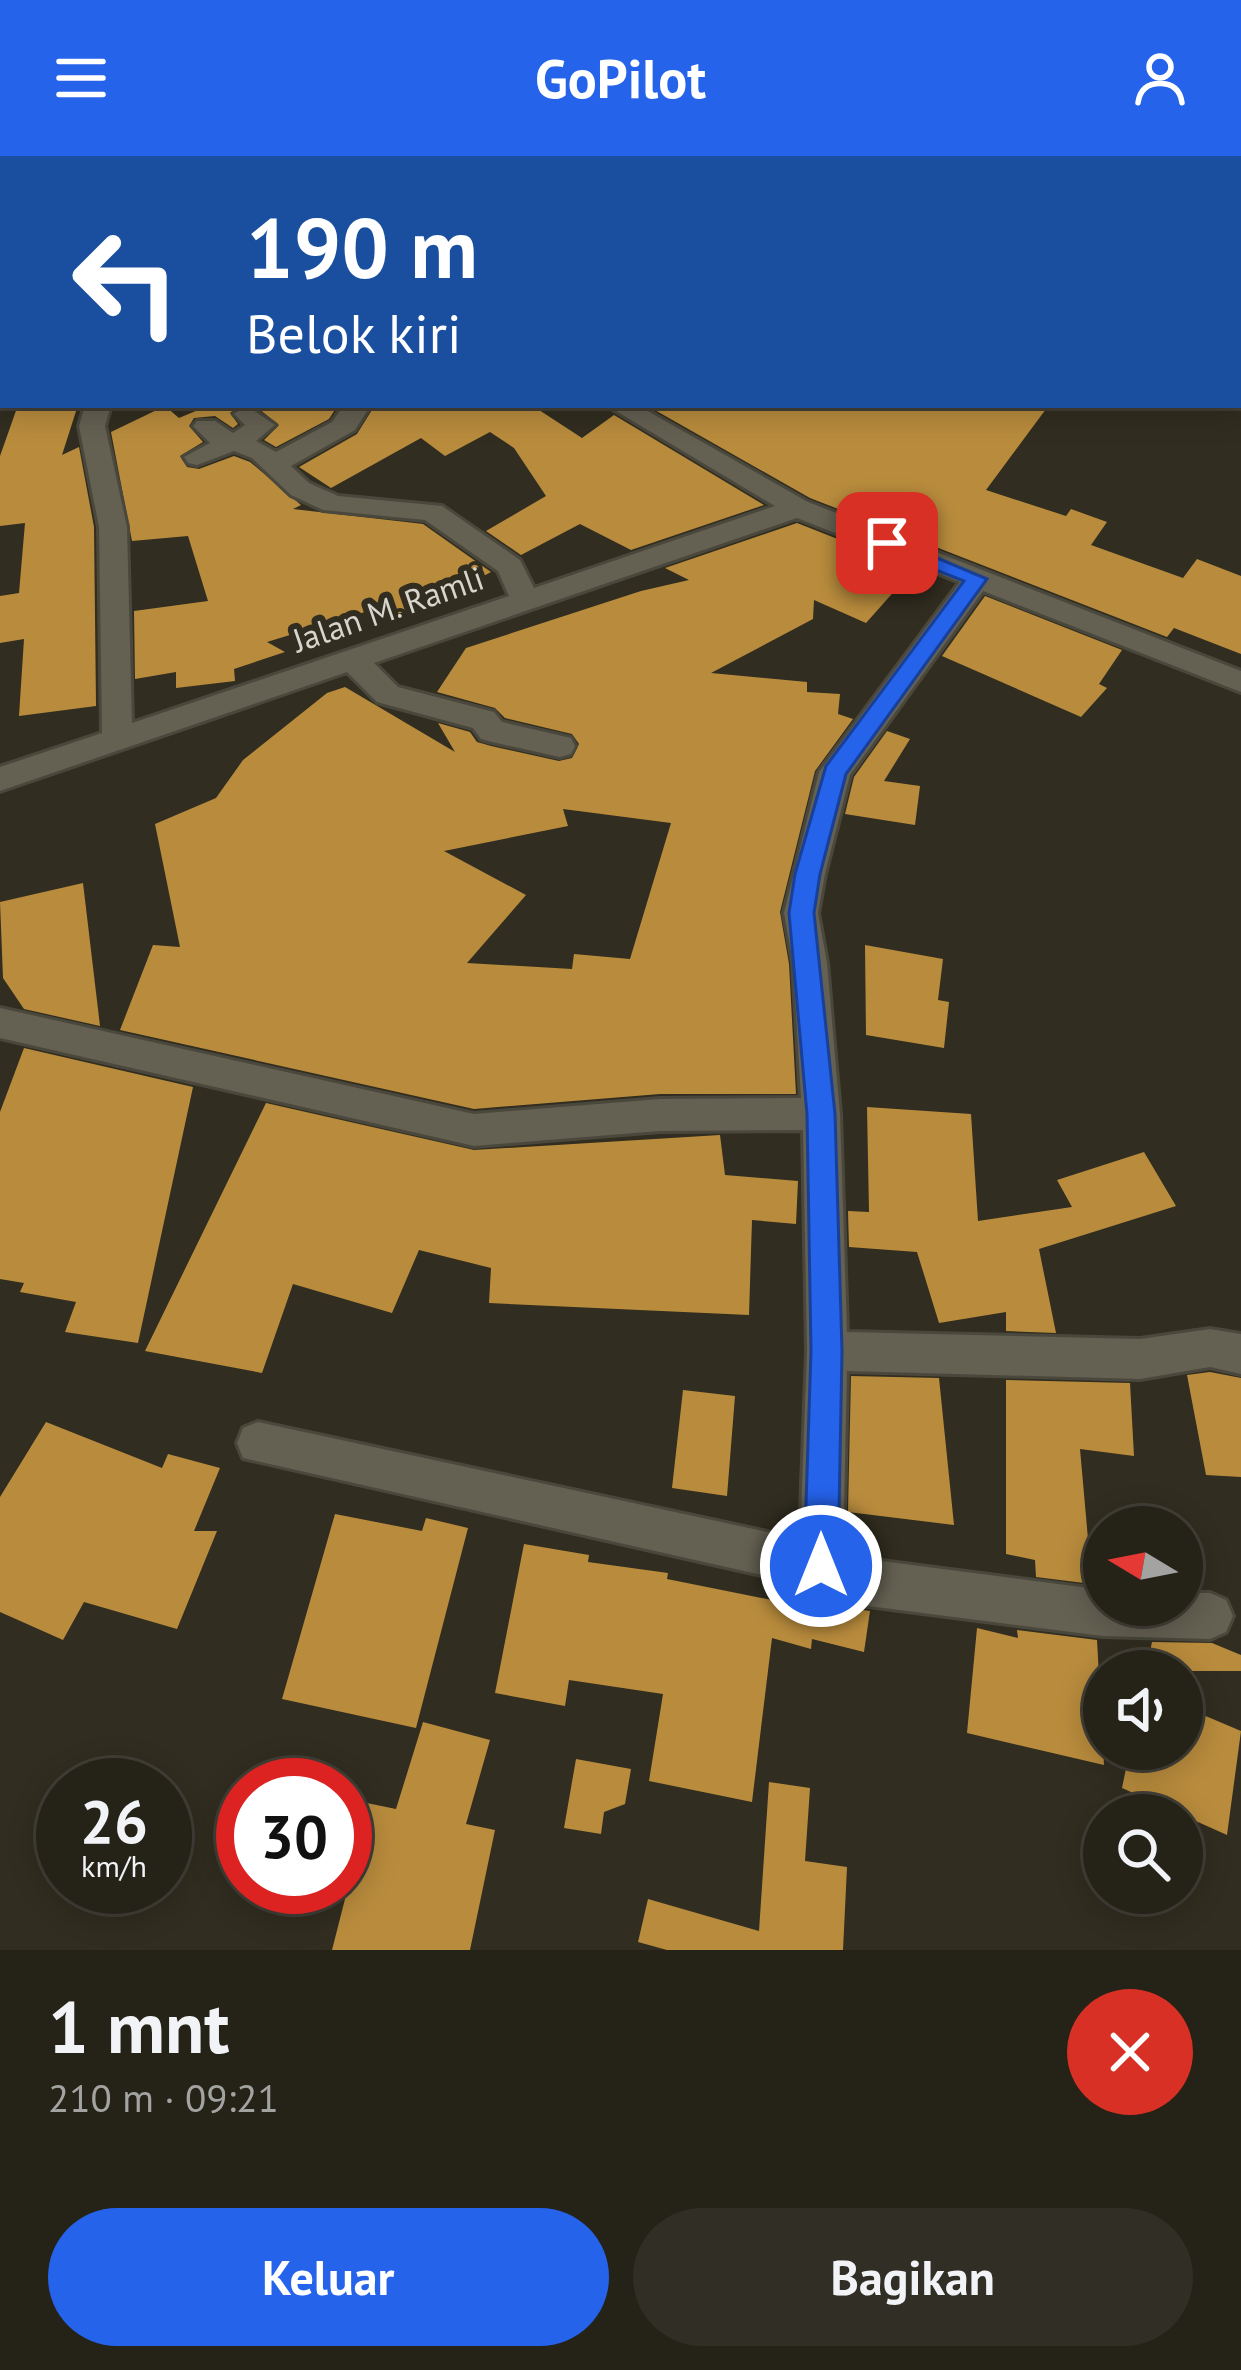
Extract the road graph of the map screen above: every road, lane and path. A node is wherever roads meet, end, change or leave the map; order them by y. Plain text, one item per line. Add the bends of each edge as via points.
1 (97, 408) edge
2 (355, 408) edge
3 (624, 408) edge
4 (247, 414) dead end
5 (206, 426) dead end
6 (230, 441) junction
7 (197, 457) dead end
8 (274, 464) junction
9 (798, 508) junction
10 (977, 579) junction
11 (525, 600) junction
12 (352, 659) junction
13 (1241, 682) edge
14 (117, 739) junction
15 (560, 746) dead end
16 (0, 779) edge
17 (0, 1022) edge
18 (821, 1114) junction
19 (826, 1351) junction
20 (1241, 1354) edge
21 (258, 1443) dead end
22 (821, 1566) junction
23 (1210, 1616) dead end

1 - 14 street via 92,426 113,526
2 - 8 street via 346,425
3 - 9 street
4 - 6 street via 262,425
5 - 6 street
6 - 7 street
6 - 8 street
8 - 11 street via 300,489 333,504 432,512 510,566
9 - 10 street
9 - 11 street, Jalan M. Ramli
10 - 13 street
10 - 18 street via 835,772 802,913
11 - 12 street, Jalan M. Ramli
12 - 14 street, Jalan M. Ramli
12 - 15 street via 388,695
14 - 16 street, Jalan M. Ramli
17 - 18 street via 474,1130 660,1115
18 - 19 street
19 - 20 street
19 - 22 street
21 - 22 street
22 - 23 street via 837,1580 1103,1613

